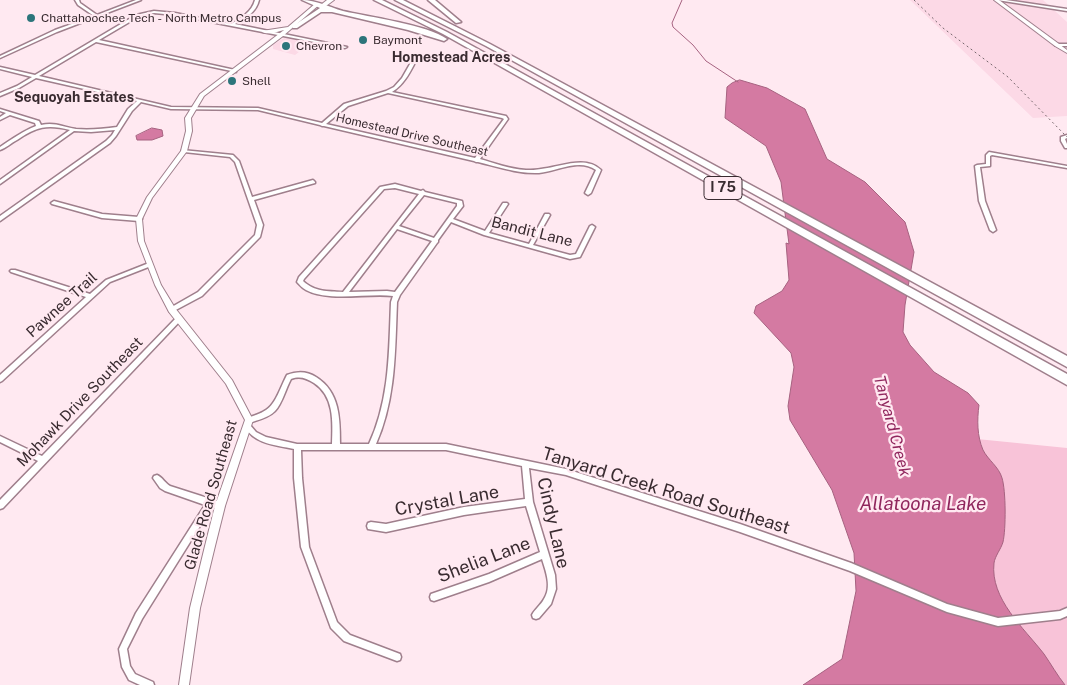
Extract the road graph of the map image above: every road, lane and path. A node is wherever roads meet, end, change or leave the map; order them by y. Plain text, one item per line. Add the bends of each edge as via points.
1 (77, 0) edge
2 (139, 0) edge
3 (257, 0) edge
4 (331, 0) edge
5 (377, 0) edge
6 (398, 0) edge
7 (431, 0) edge
8 (998, 0) edge
9 (315, 5) edge
10 (332, 10) junction
11 (1067, 10) edge
12 (98, 17) junction
13 (238, 21) junction
14 (231, 26) junction
15 (295, 27) junction
16 (252, 30) junction
17 (264, 32) junction
18 (282, 35) junction
19 (96, 41) junction
20 (1057, 45) junction
21 (1067, 45) edge
22 (345, 47) dead end
23 (1067, 52) edge
24 (505, 54) junction
25 (416, 56) dead end
26 (0, 57) edge
27 (0, 68) edge
28 (235, 71) junction
29 (37, 75) junction
30 (546, 90) junction
31 (388, 92) junction
32 (0, 94) edge
33 (140, 101) junction
34 (193, 107) junction
35 (0, 110) edge
36 (10, 113) junction
37 (0, 119) edge
38 (322, 125) junction
39 (39, 127) junction
40 (118, 128) junction
41 (73, 130) junction
42 (1067, 136) edge
43 (1067, 147) edge
44 (0, 149) edge
45 (184, 151) junction
46 (476, 161) junction
47 (1067, 167) edge
48 (0, 182) edge
49 (313, 182) dead end
50 (423, 192) junction
51 (588, 193) dead end
52 (251, 199) junction
53 (54, 202) dead end
54 (505, 204) dead end
55 (547, 216) dead end
56 (0, 219) edge
57 (139, 219) junction
58 (451, 220) junction
59 (592, 227) dead end
60 (396, 228) junction
61 (993, 230) dead end
62 (486, 234) junction
63 (436, 241) junction
64 (530, 246) junction
65 (149, 265) junction
66 (13, 271) dead end
67 (345, 293) junction
68 (397, 294) junction
69 (89, 296) junction
70 (172, 310) junction
71 (180, 319) junction
72 (1067, 362) edge
73 (1, 376) edge
74 (1067, 380) edge
75 (248, 424) junction
76 (0, 439) edge
77 (372, 446) junction
78 (297, 447) junction
79 (336, 447) junction
80 (43, 460) junction
81 (526, 463) junction
82 (157, 478) dead end
83 (529, 502) junction
84 (210, 503) junction
85 (0, 505) edge
86 (220, 506) junction
87 (370, 526) dead end
88 (545, 554) junction
89 (434, 597) dead end
90 (1067, 612) edge
91 (536, 615) dead end
92 (397, 657) dead end
93 (150, 685) edge
94 (184, 685) edge

1 - 12 street
2 - 12 street
3 - 13 street via 256,8
4 - 9 main road
5 - 30 highway, I 75 via 436,28
6 - 24 highway, I 75
7 - 24 highway via 452,19
8 - 11 street
8 - 20 main road
9 - 10 highway
9 - 15 street
9 - 17 street via 283,30
9 - 18 street
10 - 15 highway via 320,10
10 - 30 highway via 439,37
12 - 26 street via 56,31
13 - 14 street
13 - 16 street via 241,26
14 - 16 street
14 - 19 street via 154,12 137,16
15 - 18 street
16 - 17 street
17 - 18 street
18 - 22 street
18 - 28 street
19 - 28 street
19 - 29 street
20 - 21 street
20 - 23 street
24 - 72 highway, I 75
25 - 31 street via 404,79
27 - 29 street, Homestead Drive Southeast
28 - 34 street via 202,95
29 - 32 street
29 - 33 street, Homestead Drive Southeast
30 - 74 highway, I 75
31 - 38 street via 346,105
31 - 46 street via 504,117 506,119
33 - 34 street, Homestead Drive Southeast via 171,108
33 - 40 street
34 - 38 street, Homestead Drive Southeast via 258,109
34 - 45 street via 188,118
35 - 36 street
36 - 37 street
36 - 39 street via 37,122
38 - 46 street, Homestead Drive Southeast
39 - 41 street via 53,125
39 - 44 street
40 - 41 street
40 - 56 street via 108,142
41 - 48 street
42 - 43 street via 1063,138
45 - 52 street via 231,156 237,161
45 - 57 street via 149,198
46 - 51 street, Homestead Drive Southeast via 523,171 571,165 599,168
47 - 61 street via 991,153 987,158 988,165 977,166 982,201
49 - 52 street
50 - 58 street via 460,202
50 - 60 street
50 - 67 street via 395,186 382,188 300,278 301,285 310,292
52 - 70 street via 260,225 258,236 200,294
53 - 57 street via 102,216
54 - 62 street
55 - 64 street
57 - 65 street, Glade Road Southeast via 141,240
58 - 62 street, Bandit Lane
58 - 63 street
59 - 64 street, Bandit Lane via 578,256 570,257
60 - 63 street
60 - 67 street
62 - 64 street, Bandit Lane
63 - 68 street
65 - 69 street, Pawnee Trail via 113,278
65 - 70 street, Glade Road Southeast
66 - 69 street
67 - 68 street
68 - 77 street via 384,415
69 - 73 street, Pawnee Trail
70 - 71 street, Glade Road Southeast
71 - 75 street, Glade Road Southeast via 229,382
71 - 80 street, Mohawk Drive Southeast
75 - 78 street, Tanyard Creek Road Southeast via 254,434 265,440
75 - 79 street via 272,411 290,377 294,374 308,376 322,383 330,395 335,408
75 - 86 street, Glade Road Southeast
76 - 80 street
77 - 79 street, Tanyard Creek Road Southeast
77 - 81 street, Tanyard Creek Road Southeast via 446,447
78 - 79 street, Tanyard Creek Road Southeast
78 - 92 street via 305,547 334,625 347,638
80 - 85 street, Mohawk Drive Southeast
81 - 83 street, Cindy Lane
81 - 90 street, Tanyard Creek Road Southeast via 566,472 740,528 851,567 947,608 998,622
82 - 84 street via 168,489
83 - 87 street, Crystal Lane via 386,528
83 - 88 street, Cindy Lane
84 - 86 street
84 - 93 street via 139,616 123,649 126,667 132,677
86 - 94 street, Glade Road Southeast via 195,608
88 - 89 street, Shelia Lane
88 - 91 street, Cindy Lane via 552,589 548,601

